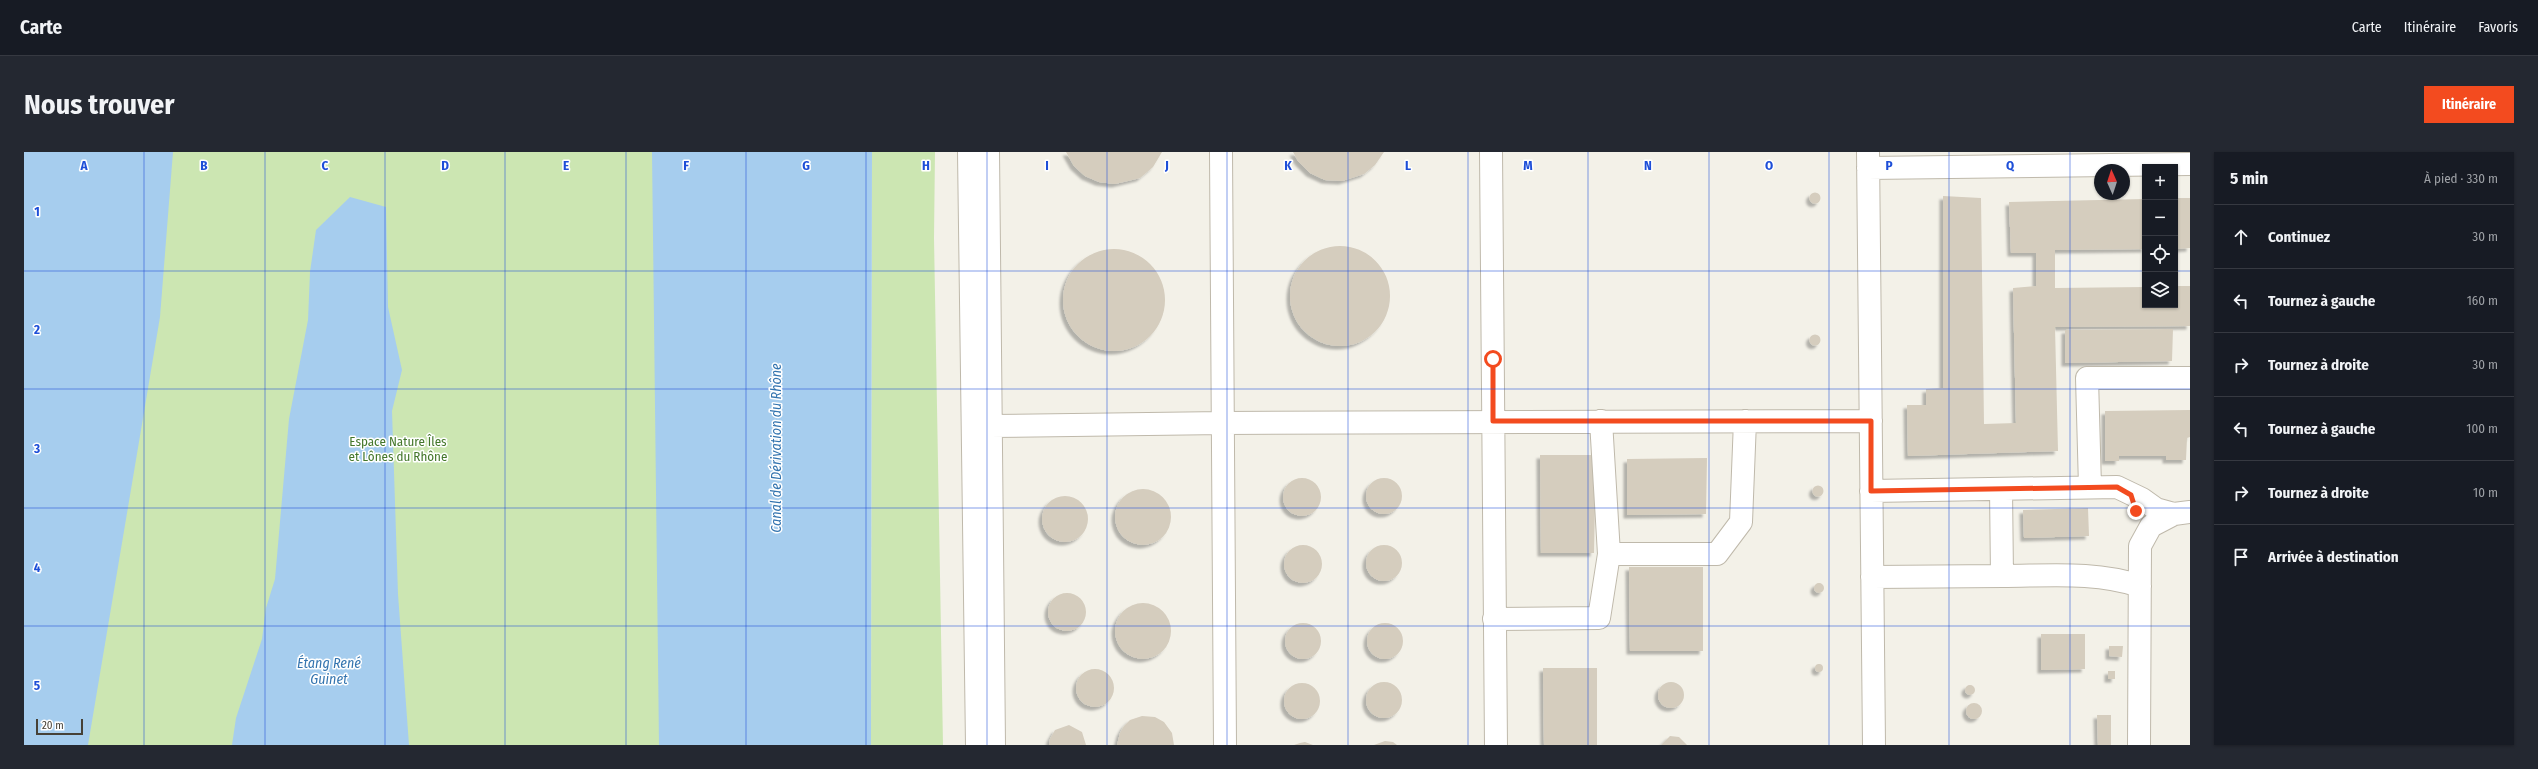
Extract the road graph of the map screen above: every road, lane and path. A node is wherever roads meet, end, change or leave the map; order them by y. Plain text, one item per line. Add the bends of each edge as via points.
1 (970, 152) edge
2 (988, 152) edge
3 (1221, 152) edge
4 (1491, 152) edge
5 (2134, 158) edge
6 (1988, 159) edge
7 (1868, 160) edge
8 (2190, 164) edge
9 (2190, 378) edge
10 (1493, 421) junction
11 (1601, 421) junction
12 (1745, 421) junction
13 (1871, 421) junction
14 (1223, 423) junction
15 (990, 426) junction
16 (2090, 487) junction
17 (2002, 489) junction
18 (1871, 491) junction
19 (2131, 495) junction
20 (2182, 513) edge
21 (2140, 546) junction
22 (1608, 554) junction
23 (2002, 576) junction
24 (1872, 577) junction
25 (2140, 586) junction
26 (1494, 619) junction
27 (977, 745) edge
28 (994, 745) edge
29 (1225, 745) edge
30 (1496, 745) edge
31 (1874, 745) edge
32 (2139, 745) edge

1 - 27 street
2 - 15 street
3 - 14 street
4 - 10 street
5 - 6 street
5 - 8 street
6 - 7 street
7 - 13 street
9 - 16 street via 2087,378
10 - 11 street
10 - 14 street
10 - 26 street
11 - 12 street
11 - 22 street
12 - 13 street
12 - 22 street via 1741,522 1717,554
13 - 18 street
14 - 15 street
14 - 29 street
15 - 28 street
16 - 17 street
16 - 19 street via 2117,487
17 - 18 street
17 - 23 street
18 - 24 street
19 - 20 street via 2156,509
19 - 21 street
20 - 21 street via 2151,526
21 - 25 street
22 - 26 street via 1599,618
23 - 24 street
23 - 25 street via 2117,578
24 - 31 street
25 - 32 street
26 - 30 street

